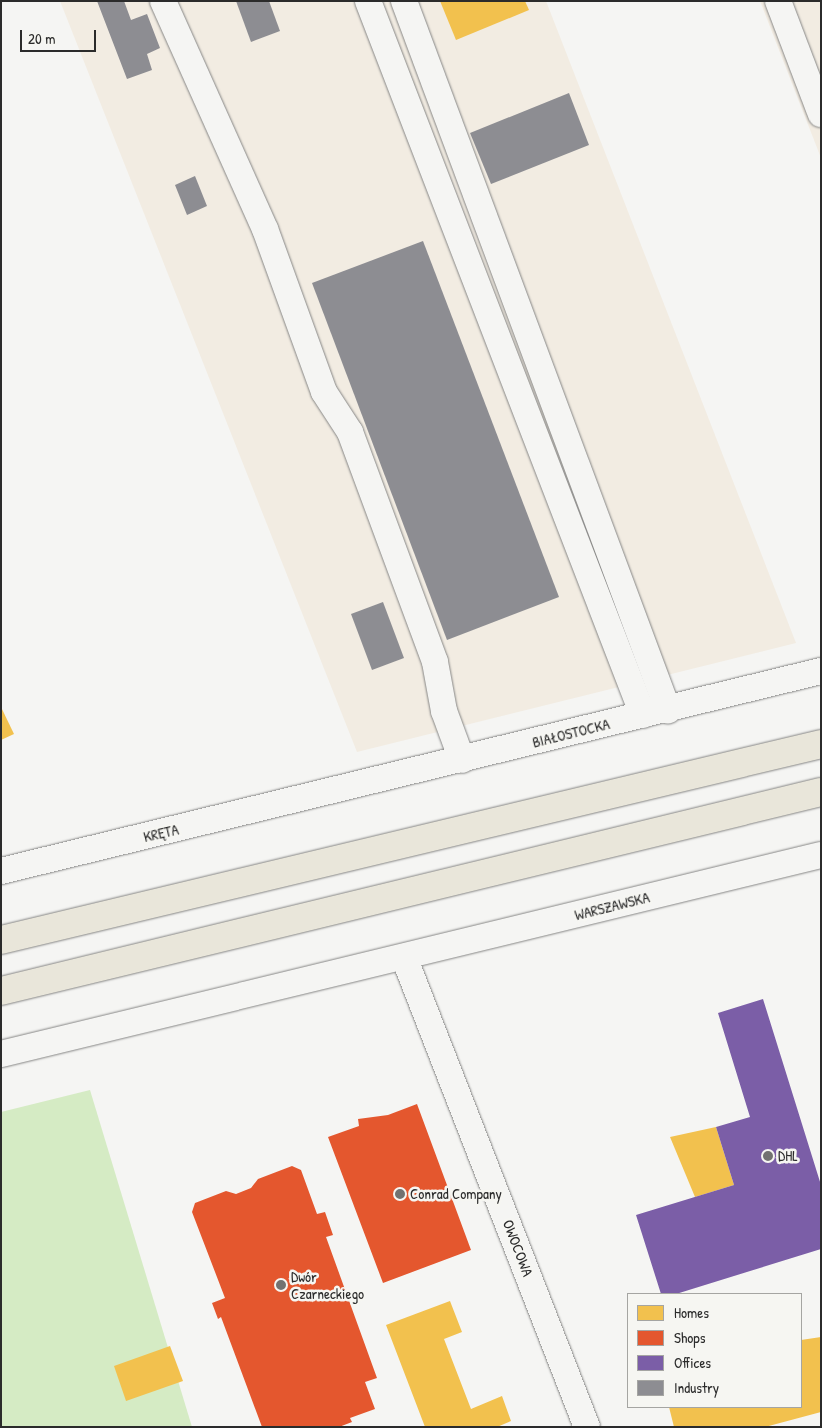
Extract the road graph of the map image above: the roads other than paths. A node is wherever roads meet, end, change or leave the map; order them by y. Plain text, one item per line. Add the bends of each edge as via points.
1 (163, 1) edge
2 (368, 1) edge
3 (404, 1) edge
4 (778, 1) edge
5 (821, 114) edge
6 (821, 671) edge
7 (655, 713) junction
8 (821, 744) edge
9 (462, 760) junction
10 (821, 792) edge
11 (322, 795) joint
12 (821, 855) edge
13 (1, 871) edge
14 (1, 940) edge
15 (404, 958) junction
16 (1, 991) edge
17 (1, 1054) edge
18 (586, 1427) edge

1 - 9 street via 265,229 324,392 350,432 435,662 444,711
2 - 7 street
3 - 7 street
4 - 5 street
6 - 7 street, BIAŁOSTOCKA
7 - 9 street, BIAŁOSTOCKA
8 - 14 highway
9 - 11 street, BIAŁOSTOCKA
10 - 16 highway
11 - 13 street, KRĘTA
12 - 15 street, WARSZAWSKA
15 - 17 street, WARSZAWSKA
15 - 18 street, OWOCOWA

